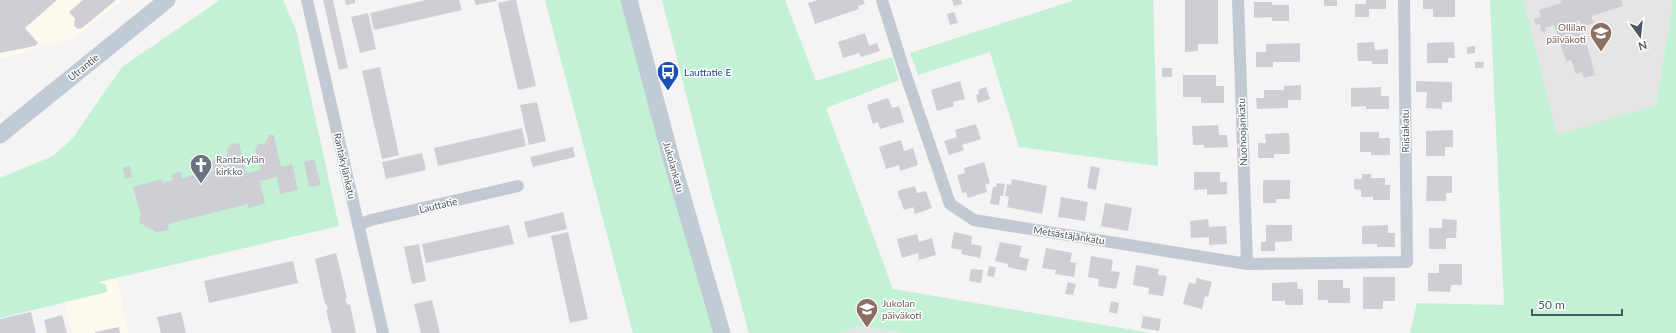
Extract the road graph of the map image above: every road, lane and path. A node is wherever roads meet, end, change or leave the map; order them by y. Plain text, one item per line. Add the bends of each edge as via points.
1 (167, 0) edge
2 (307, 0) edge
3 (629, 0) edge
4 (882, 0) edge
5 (1238, 0) edge
6 (1404, 0) edge
7 (0, 135) edge
8 (518, 186) dead end
9 (358, 225) junction
10 (1407, 262) joint
11 (1247, 264) junction
12 (383, 333) edge
13 (722, 333) edge

1 - 7 main road, Utrantie
2 - 9 street, Rantakylänkatu
3 - 13 main road, Jukolankatu via 671,158
4 - 11 street, Metsästäjänkatu via 950,204 974,220
5 - 11 street, Nuohoojankatu
6 - 10 street, Riistakatu
8 - 9 street, Lauttatie
9 - 12 street, Rantakylänkatu
10 - 11 street, Metsästäjänkatu

